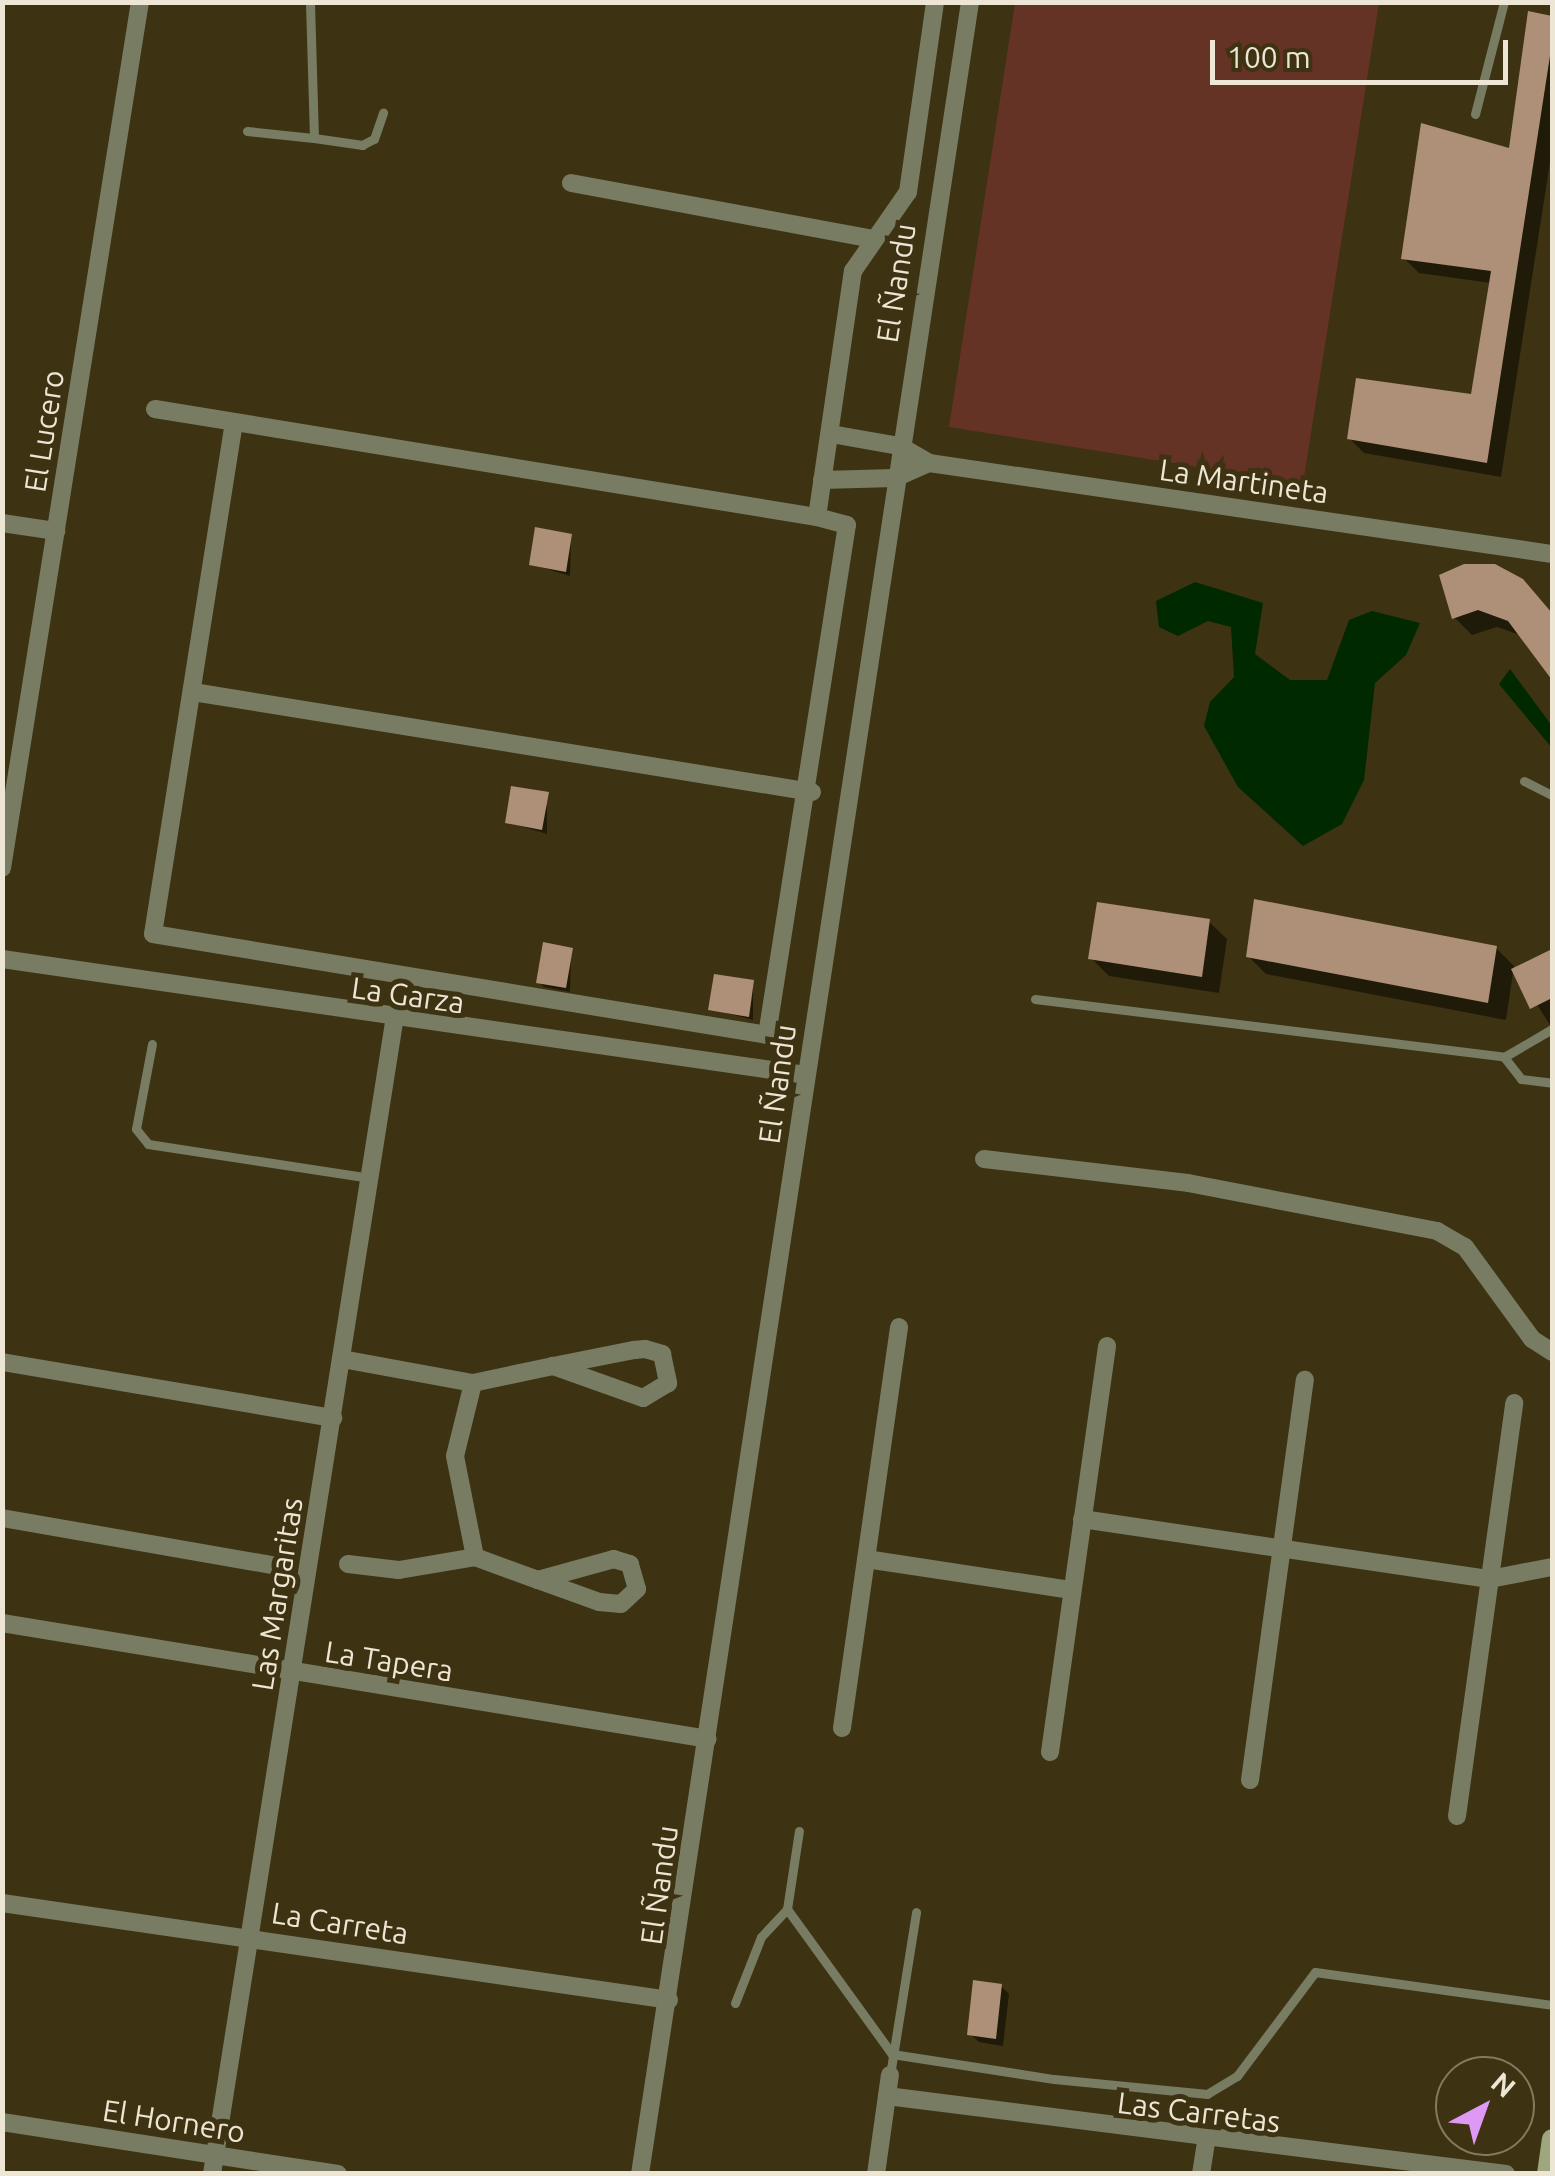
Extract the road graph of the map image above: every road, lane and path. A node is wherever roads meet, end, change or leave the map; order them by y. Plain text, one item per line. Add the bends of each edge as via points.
1 (140, 2) edge
2 (310, 2) edge
3 (934, 2) edge
4 (970, 2) edge
5 (1504, 2) edge
6 (383, 113) dead end
7 (1476, 114) dead end
8 (246, 131) dead end
9 (314, 138) junction
10 (571, 183) dead end
11 (874, 239) junction
12 (154, 409) dead end
13 (234, 422) junction
14 (831, 434) junction
15 (900, 446) junction
16 (928, 463) junction
17 (894, 478) junction
18 (822, 480) junction
19 (818, 517) junction
20 (2, 523) edge
21 (56, 532) junction
22 (1552, 554) edge
23 (193, 692) junction
24 (1524, 781) dead end
25 (812, 792) junction
26 (1552, 794) edge
27 (2, 868) edge
28 (2, 959) edge
29 (1035, 999) dead end
30 (394, 1022) junction
31 (1552, 1029) edge
32 (152, 1044) dead end
33 (1504, 1057) junction
34 (806, 1075) junction
35 (1552, 1083) edge
36 (984, 1160) dead end
37 (370, 1178) junction
38 (898, 1327) dead end
39 (1106, 1346) dead end
40 (1552, 1352) edge
41 (342, 1359) junction
42 (2, 1362) edge
43 (553, 1366) junction
44 (1305, 1380) dead end
45 (473, 1383) junction
46 (1514, 1402) dead end
47 (332, 1418) junction
48 (2, 1518) edge
49 (1082, 1519) junction
50 (1280, 1550) junction
51 (475, 1557) junction
52 (866, 1560) junction
53 (348, 1564) dead end
54 (278, 1566) dead end
55 (1552, 1567) edge
56 (1490, 1579) junction
57 (538, 1580) junction
58 (1072, 1590) junction
59 (2, 1623) edge
60 (293, 1673) junction
61 (842, 1728) dead end
62 (708, 1740) junction
63 (1050, 1752) dead end
64 (1250, 1780) dead end
65 (1457, 1816) dead end
66 (799, 1831) dead end
67 (2, 1904) edge
68 (787, 1909) junction
69 (916, 1912) dead end
70 (246, 1937) junction
71 (670, 2000) junction
72 (735, 2003) dead end
73 (1552, 2005) edge
74 (892, 2054) junction
75 (890, 2075) joint
76 (886, 2096) junction
77 (2, 2122) edge
78 (1552, 2140) edge
79 (1206, 2142) junction
80 (214, 2164) edge
81 (338, 2174) edge
82 (640, 2174) edge
83 (876, 2174) edge
84 (1201, 2174) edge
85 (1506, 2174) edge
86 (1547, 2174) edge

1 - 21 street, El Lucero
2 - 9 lane
3 - 11 street via 908,192
4 - 15 street, El Ñandu
5 - 7 lane
6 - 9 lane via 374,139 362,145
8 - 9 lane
10 - 11 street
11 - 14 street via 854,271
12 - 13 street
13 - 19 street
13 - 23 street
14 - 15 street
14 - 18 street
15 - 16 street
15 - 17 street, El Ñandu
16 - 17 street
16 - 22 street, La Martineta
17 - 18 street
17 - 34 street, El Ñandu
18 - 19 street
19 - 25 street via 848,525
20 - 21 street
21 - 27 street, El Lucero
23 - 25 street
23 - 25 street via 153,934 748,1032 767,1034
24 - 26 lane
28 - 30 street, La Garza
29 - 33 lane
30 - 34 street, La Garza
30 - 37 street, Las Margaritas
31 - 33 lane
32 - 37 lane via 136,1130 148,1144
33 - 35 lane via 1521,1079
34 - 62 street, El Ñandu
36 - 40 street via 1188,1183 1437,1231 1465,1247 1532,1339
37 - 41 street, Las Margaritas
38 - 52 street
39 - 49 street
41 - 45 street
41 - 47 street, Las Margaritas
42 - 47 street
43 - 43 street via 645,1349 662,1354 668,1383 643,1398
43 - 45 street
44 - 50 street
45 - 51 street via 455,1456
46 - 56 street
47 - 60 street, Las Margaritas
48 - 54 street
49 - 50 street
49 - 58 street
50 - 56 street
50 - 64 street
51 - 53 street via 399,1570
51 - 57 street
52 - 58 street
52 - 61 street
55 - 56 street
56 - 65 street
57 - 57 street via 621,1604 637,1589 630,1564 614,1559
58 - 63 street
59 - 60 street, La Tapera
60 - 62 street, La Tapera
60 - 70 street, Las Margaritas
62 - 71 street, El Ñandu
66 - 68 lane
67 - 70 street, La Carreta
68 - 72 lane via 761,1937
68 - 74 lane
69 - 74 lane
70 - 71 street, La Carreta
70 - 80 street, Las Margaritas
71 - 82 street, El Ñandu
73 - 74 lane via 1315,1972 1237,2076 1195,2096
74 - 75 lane
75 - 76 street
76 - 79 street, Las Carretas
76 - 83 street
77 - 80 street, El Hornero
78 - 86 street
79 - 84 street
79 - 85 street, Las Carretas
80 - 81 street, El Hornero

